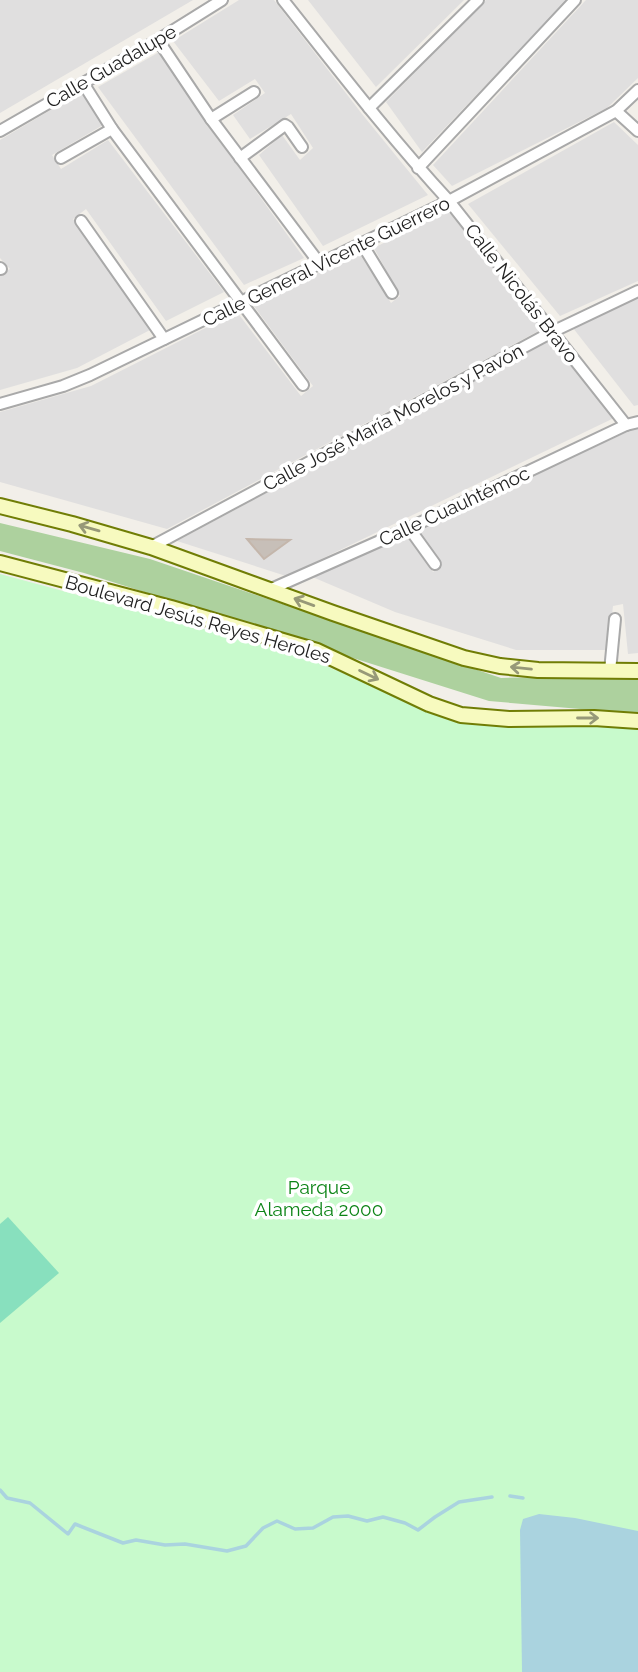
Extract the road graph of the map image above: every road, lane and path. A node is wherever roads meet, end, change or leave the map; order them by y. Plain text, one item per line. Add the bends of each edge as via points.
1 (222, 0) edge
2 (283, 0) edge
3 (478, 0) edge
4 (575, 0) edge
5 (158, 40) junction
6 (83, 83) junction
7 (638, 90) edge
8 (254, 92) dead end
9 (369, 108) junction
10 (615, 111) junction
11 (211, 119) junction
12 (112, 129) junction
13 (0, 131) edge
14 (638, 131) edge
15 (302, 147) dead end
16 (61, 158) dead end
17 (240, 158) junction
18 (418, 168) junction
19 (449, 201) junction
20 (81, 221) dead end
21 (362, 244) junction
22 (320, 264) junction
23 (638, 291) edge
24 (392, 293) dead end
25 (241, 303) junction
26 (552, 332) junction
27 (164, 339) junction
28 (303, 385) dead end
29 (0, 404) edge
30 (632, 423) edge
31 (0, 506) edge
32 (409, 528) junction
33 (151, 547) junction
34 (0, 563) edge
35 (435, 564) dead end
36 (269, 590) junction
37 (615, 620) dead end
38 (610, 671) junction
39 (638, 671) edge
40 (638, 721) edge

1 - 5 street, Calle Guadalupe
2 - 9 street, Calle Nicolás Bravo
3 - 9 street
4 - 18 street
5 - 6 street, Calle Guadalupe
5 - 11 street
6 - 12 street
6 - 13 street, Calle Guadalupe
7 - 10 street, Calle General Vicente Guerrero
8 - 11 street
9 - 18 street, Calle Nicolás Bravo
10 - 14 street
10 - 19 street, Calle General Vicente Guerrero
11 - 17 street
12 - 16 street
12 - 25 street
15 - 17 street via 285,125
17 - 22 street
18 - 19 street, Calle Nicolás Bravo
19 - 21 street, Calle General Vicente Guerrero
19 - 26 street, Calle Nicolás Bravo
20 - 27 street
21 - 22 street, Calle General Vicente Guerrero
21 - 24 street
22 - 25 street, Calle General Vicente Guerrero
23 - 26 street, Calle José María Morelos y Pavón
25 - 27 street, Calle General Vicente Guerrero
25 - 28 street
26 - 30 street, Calle Nicolás Bravo
26 - 33 street, Calle José María Morelos y Pavón
27 - 29 street, Calle General Vicente Guerrero via 90,375
30 - 32 street, Calle Cuauhtémoc
33 -> 31 main road
32 - 35 street
32 - 36 street, Calle Cuauhtémoc
33 - 36 main road
34 -> 40 main road, Boulevard Jesús Reyes Heroles via 317,651 461,715
38 -> 36 main road via 538,670 464,658
37 - 38 street
38 - 39 main road

